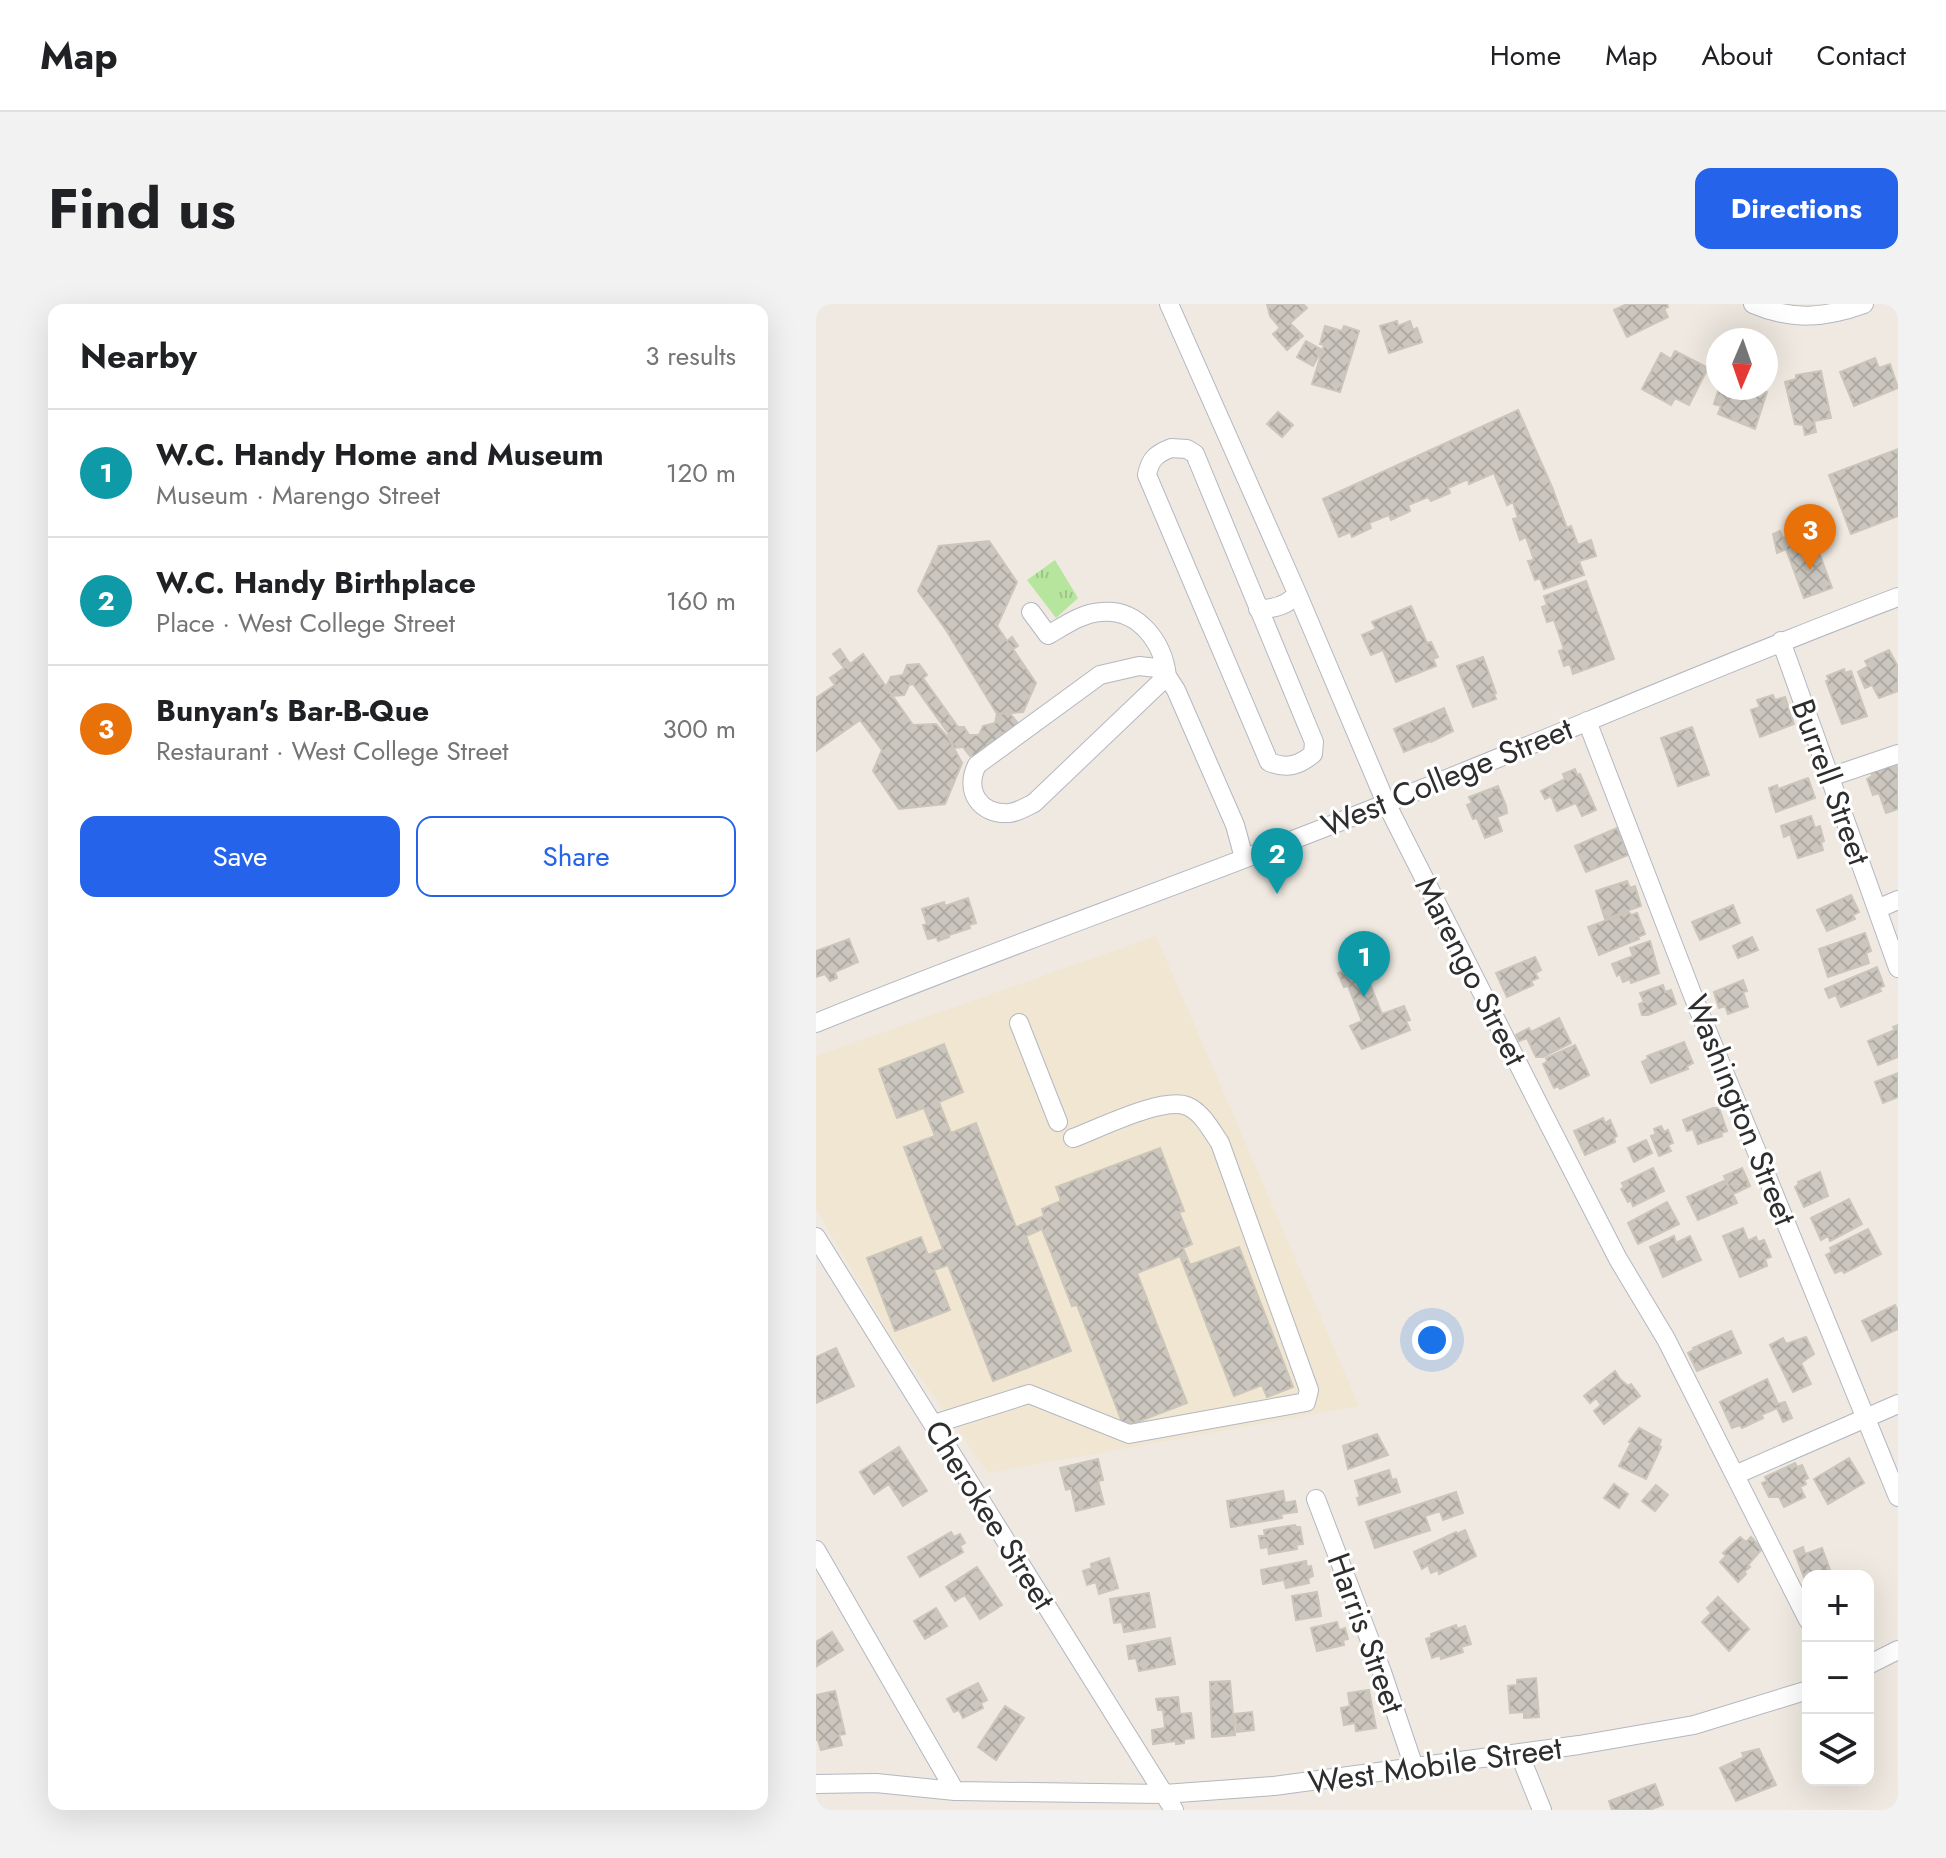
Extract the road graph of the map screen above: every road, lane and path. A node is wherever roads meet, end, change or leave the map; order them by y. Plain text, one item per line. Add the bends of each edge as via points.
1 (1169, 304) edge
2 (1753, 304) edge
3 (1864, 304) edge
4 (1297, 593) junction
5 (1898, 597) edge
6 (1258, 609) junction
7 (1031, 612) dead end
8 (1781, 641) junction
9 (1167, 676) junction
10 (1587, 721) junction
11 (1898, 754) edge
12 (1830, 777) junction
13 (1386, 803) junction
14 (1244, 858) junction
15 (1898, 900) edge
16 (1877, 909) junction
17 (1898, 968) edge
18 (816, 1023) edge
19 (1019, 1023) dead end
20 (1058, 1122) dead end
21 (1073, 1138) dead end
22 (816, 1237) edge
23 (1898, 1404) edge
24 (1867, 1417) junction
25 (934, 1424) junction
26 (1735, 1475) junction
27 (1898, 1497) edge
28 (1316, 1499) dead end
29 (816, 1550) edge
30 (1802, 1608) edge
31 (1898, 1650) edge
32 (1874, 1662) edge
33 (1802, 1692) edge
34 (1519, 1753) junction
35 (1414, 1767) junction
36 (816, 1784) edge
37 (955, 1791) junction
38 (1169, 1802) edge
39 (1542, 1810) edge

1 - 4 street, Marengo Street
2 - 3 street via 1808,317
4 - 6 street via 1292,601
4 - 13 street, Marengo Street
5 - 8 street, West College Street
6 - 6 street via 1195,454 1171,448 1158,453 1147,475 1263,748 1269,762 1292,766 1313,754 1314,742
7 - 9 street via 1048,635 1085,615 1120,614 1157,640
8 - 10 street, West College Street
8 - 12 street, Burrell Street
9 - 9 street via 1157,668 1139,666 1100,675 977,765 971,778 978,801 1006,814 1034,803
9 - 14 street via 1235,825
10 - 13 street, West College Street
10 - 24 street, Washington Street via 1693,996
11 - 12 street
12 - 16 street, Burrell Street
13 - 14 street, West College Street
13 - 26 street, Marengo Street via 1618,1259 1666,1339
14 - 18 street, West College Street
15 - 16 street
16 - 17 street, Burrell Street
19 - 20 street
21 - 25 street via 1165,1104 1186,1105 1205,1119 1220,1143 1304,1375 1306,1402 1129,1434 1029,1394
22 - 25 street, Cherokee Street
23 - 24 street
24 - 26 street
24 - 27 street, Washington Street
25 - 38 street, Cherokee Street
26 - 30 street, Marengo Street
28 - 35 street, Harris Street
29 - 37 street
31 - 32 street
33 - 34 street, West Mobile Street via 1694,1725
34 - 35 street, West Mobile Street
34 - 39 street
35 - 38 street, West Mobile Street
36 - 37 street, West Mobile Street via 876,1783
37 - 38 street, West Mobile Street

